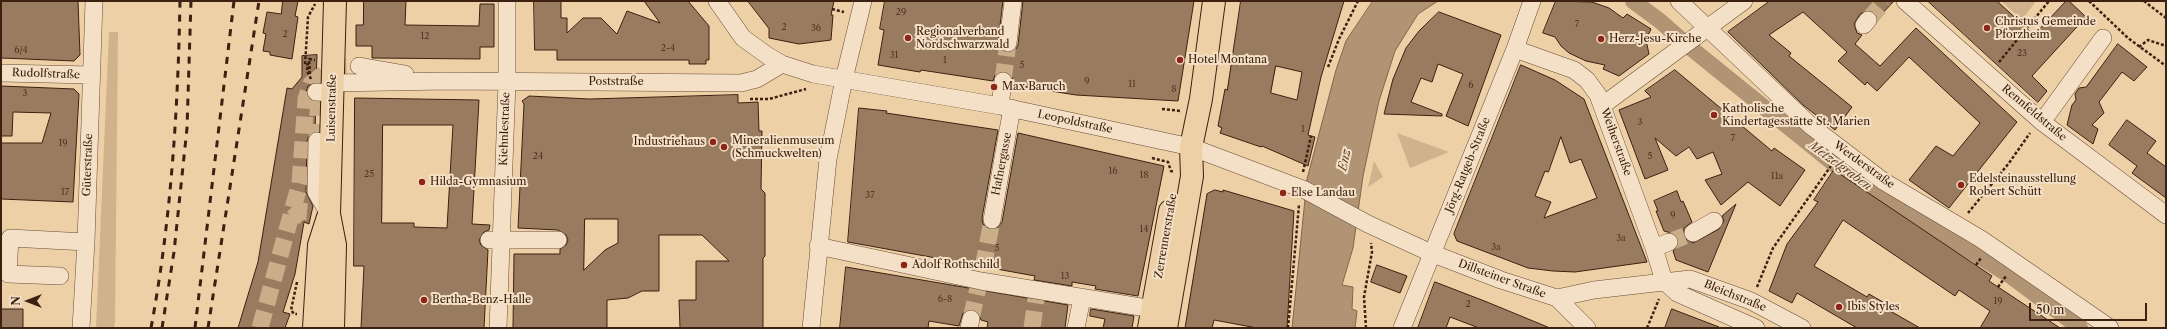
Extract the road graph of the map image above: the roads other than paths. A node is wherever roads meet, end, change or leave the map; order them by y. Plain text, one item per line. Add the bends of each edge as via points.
1 (94, 1) edge
2 (334, 1) edge
3 (507, 1) edge
4 (717, 1) edge
5 (863, 1) edge
6 (1013, 1) edge
7 (1214, 1) edge
8 (1532, 1) edge
9 (1678, 1) edge
10 (1744, 1) edge
11 (1907, 2) edge
12 (1702, 32) junction
13 (2103, 38) dead end
14 (1008, 43) tunnel mouth
15 (1515, 49) junction
16 (782, 64) junction
17 (359, 66) tunnel mouth
18 (1, 73) edge
19 (91, 75) junction
20 (844, 78) junction
21 (445, 81) junction
22 (1003, 81) tunnel mouth
23 (507, 82) junction
24 (327, 89) junction
25 (1603, 105) junction
26 (1006, 107) junction
27 (2041, 121) junction
28 (317, 141) tunnel mouth
29 (1191, 147) junction
30 (320, 213) junction
31 (2166, 215) edge
32 (992, 220) tunnel mouth
33 (1714, 221) dead end
34 (1693, 232) tunnel mouth
35 (495, 240) junction
36 (558, 240) dead end
37 (86, 242) junction
38 (818, 246) junction
39 (1431, 253) junction
40 (60, 276) dead end
41 (1664, 281) junction
42 (1082, 298) junction
43 (1557, 298) junction
44 (1151, 319) edge
45 (1794, 324) edge
46 (81, 328) edge
47 (314, 328) edge
48 (333, 328) edge
49 (498, 328) edge
50 (811, 328) edge
51 (1076, 328) edge
52 (1166, 328) edge
53 (1402, 328) edge
54 (1587, 328) edge
55 (1756, 328) edge
56 (2110, 328) edge

1 - 19 street, Güterstraße
2 - 24 main road, Luisenstraße
3 - 23 street, Kiehnlestraße
4 - 16 street, Leopoldstraße via 743,38
5 - 20 street
6 - 14 street
7 - 29 main road, Zerrennerstraße via 1201,99
8 - 15 street, Jörg-Ratgeb-Straße
9 - 12 street, Werderstraße
10 - 12 street
11 - 27 street, Rennfeldstraße
12 - 25 street
12 - 56 street, Werderstraße via 1811,126 1883,181 2009,258
13 - 27 street
15 - 25 street, Weiherstraße via 1574,70 1587,80
15 - 39 street, Jörg-Ratgeb-Straße
16 - 20 street, Leopoldstraße via 813,74
16 - 23 street, Poststraße via 756,79 743,91
17 - 21 street, Poststraße
18 - 19 street, Rudolfstraße
19 - 37 street, Güterstraße
20 - 26 street, Leopoldstraße
20 - 38 street via 828,159
21 - 23 street, Poststraße
21 - 24 street, Poststraße
22 - 26 street, Hafnergasse
23 - 35 street, Kiehnlestraße
24 - 30 main road, Luisenstraße
25 - 41 street, Weiherstraße via 1662,245
26 - 29 street, Leopoldstraße
26 - 32 street, Hafnergasse
27 - 31 street, Rennfeldstraße
28 - 30 street via 316,192
29 - 39 street, Leopoldstraße via 1303,190
29 - 44 main road, Zerrennerstraße via 1178,173
29 - 52 main road, Zerrennerstraße via 1192,176
30 - 47 main road, Luisenstraße
30 - 48 main road, Luisenstraße via 334,245
33 - 34 street
35 - 36 street
35 - 49 street, Kiehnlestraße
37 - 40 street via 10,238 8,274
37 - 46 street, Güterstraße
38 - 42 street via 981,279 1037,295
38 - 50 street
39 - 43 street, Dillsteiner Straße
39 - 53 street, Jörg-Ratgeb-Straße
41 - 43 street, Bleichstraße via 1594,290
41 - 45 street, Bleichstraße via 1690,279 1716,287 1751,301
41 - 55 street, Bleichstraße via 1677,292
42 - 44 street
42 - 51 street
43 - 54 street, Dillsteiner Straße

